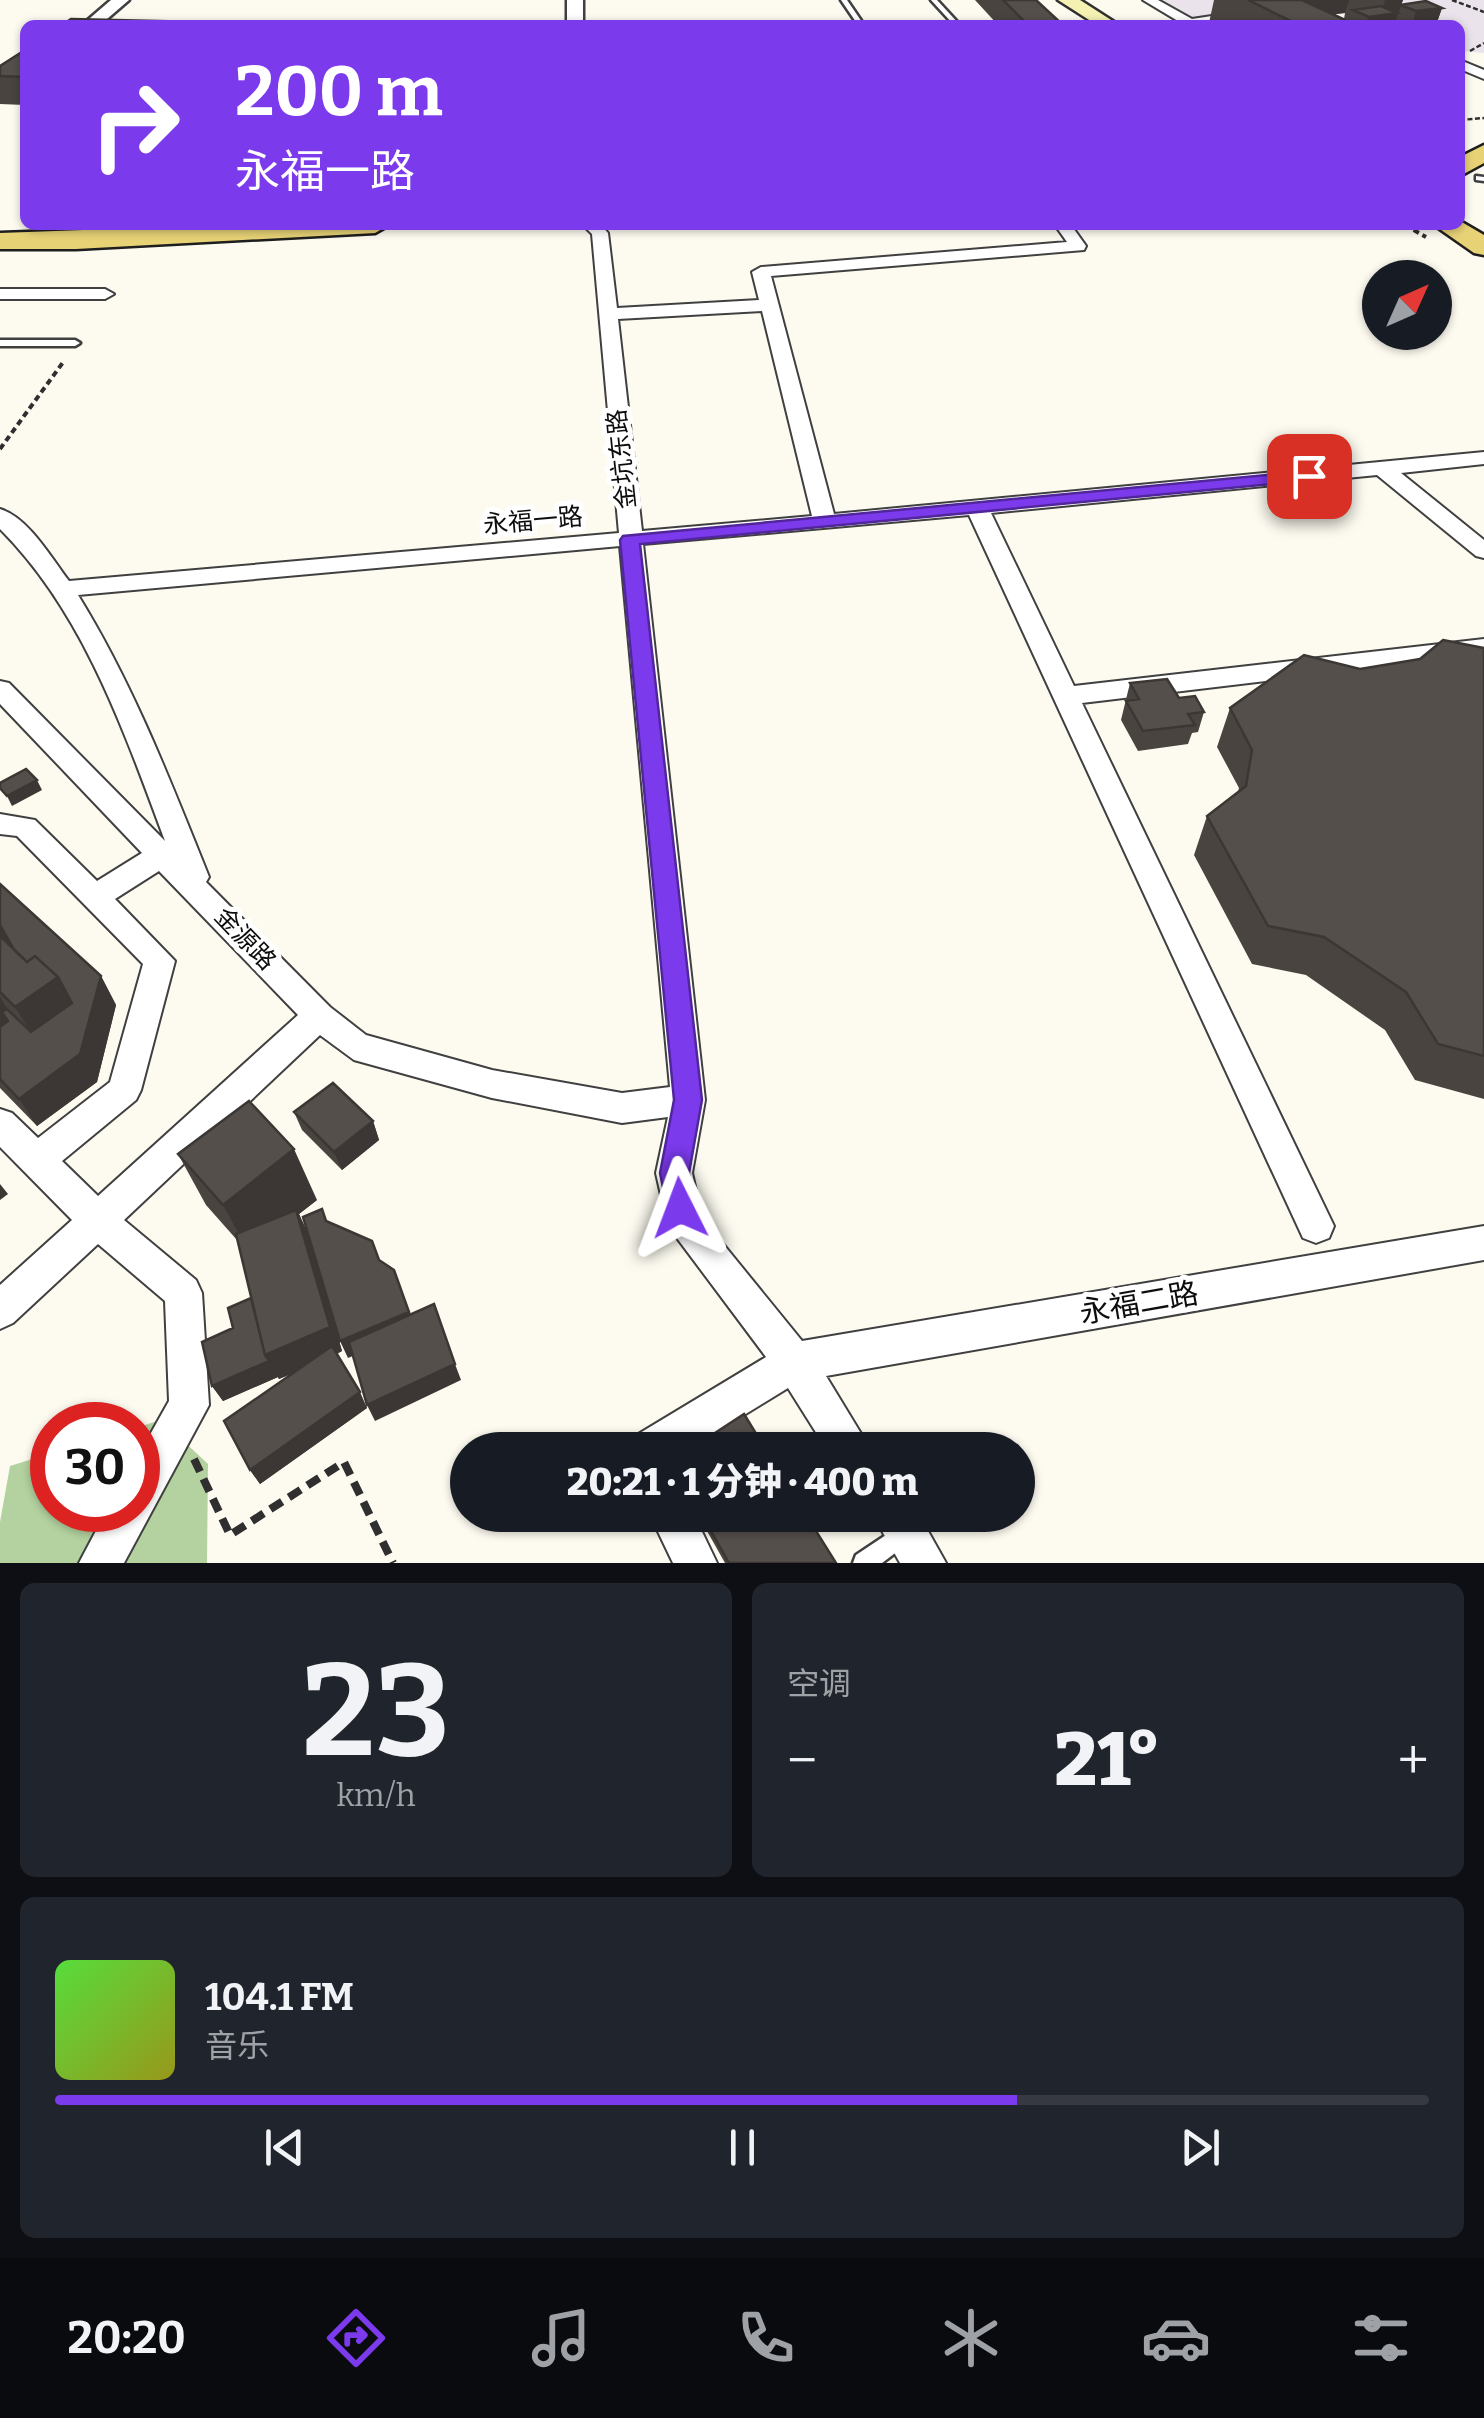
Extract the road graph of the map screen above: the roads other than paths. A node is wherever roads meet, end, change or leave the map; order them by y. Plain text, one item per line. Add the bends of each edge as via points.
1 (122, 0) edge
2 (934, 0) edge
3 (1066, 0) edge
4 (1097, 0) edge
5 (1149, 0) edge
6 (1265, 19) edge
7 (96, 20) edge
8 (952, 20) edge
9 (1116, 20) edge
10 (1117, 20) edge
11 (1180, 20) edge
12 (1213, 20) edge
13 (1476, 134) edge
14 (1475, 175) edge
15 (282, 230) edge
16 (600, 230) edge
17 (1067, 230) edge
18 (0, 241) edge
19 (0, 294) edge
20 (105, 294) dead end
21 (769, 305) junction
22 (606, 314) junction
23 (0, 343) edge
24 (75, 343) road end
25 (1484, 458) edge
26 (1383, 469) junction
27 (977, 508) junction
28 (0, 516) edge
29 (824, 522) junction
30 (630, 540) junction
31 (1484, 551) edge
32 (64, 589) junction
33 (1484, 647) edge
34 (0, 690) edge
35 (1066, 696) junction
36 (0, 824) edge
37 (163, 854) junction
38 (200, 893) junction
39 (95, 897) junction
40 (319, 1016) junction
41 (688, 1100) junction
42 (0, 1124) edge
43 (36, 1161) junction
44 (98, 1220) junction
45 (1316, 1226) dead end
46 (1484, 1243) edge
47 (0, 1310) edge
48 (794, 1362) junction
49 (679, 1432) edge
50 (839, 1432) edge
51 (160, 1456) edge
52 (118, 1532) edge
53 (680, 1532) edge
54 (908, 1537) edge
55 (100, 1563) edge
56 (696, 1563) edge
57 (864, 1563) edge

1 - 7 street
2 - 8 lane
3 - 9 main road
4 - 10 main road
5 - 11 street
6 - 12 street via 1254,14
13 - 14 main road
15 - 18 main road
16 - 22 street, 金坑东路
17 - 21 street via 1078,246 761,272
19 - 20 street
21 - 22 street
21 - 29 street
22 - 30 street, 金坑东路
23 - 24 lane
25 - 26 street, 永福一路
26 - 27 street, 永福一路
26 - 31 street
27 - 29 street, 永福一路
27 - 35 street
28 - 32 street, 金源路
29 - 30 street, 永福一路
30 - 32 street, 永福一路
30 - 41 street, 金坑东路
32 - 38 street, 金源路 via 133,723
33 - 35 street
34 - 37 street
35 - 45 street
36 - 39 street via 25,828
37 - 38 street
37 - 39 street
38 - 40 street, 金源路
39 - 43 street via 160,961 124,1090
40 - 41 street, 金源路 via 378,1054 492,1084 622,1108
40 - 44 street
41 - 48 street, 金坑东路 via 674,1173 686,1226
42 - 43 street
43 - 44 street
44 - 47 street
44 - 51 street via 183,1293 188,1404
46 - 48 street, 永福二路
48 - 49 street
48 - 50 street, 金坑东路
52 - 55 street
53 - 56 street
54 - 57 lane

